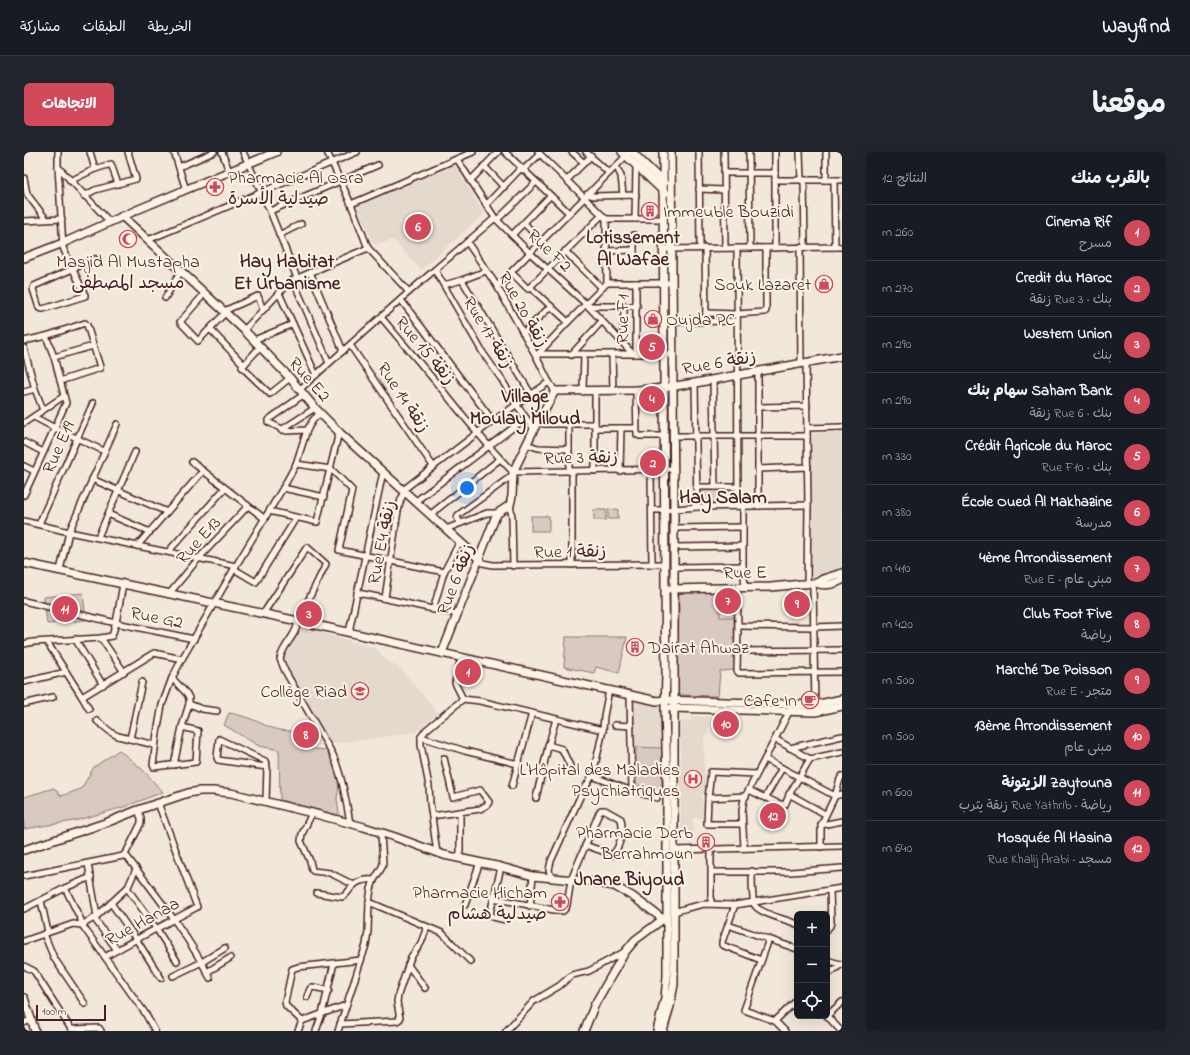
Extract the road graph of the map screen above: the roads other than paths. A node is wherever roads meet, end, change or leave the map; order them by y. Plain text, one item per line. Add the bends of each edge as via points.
1 (58, 152) edge
2 (90, 152) edge
3 (128, 152) edge
4 (174, 152) edge
5 (214, 152) edge
6 (222, 152) edge
7 (243, 152) edge
8 (276, 152) edge
9 (327, 152) edge
10 (357, 152) edge
11 (473, 152) edge
12 (498, 152) edge
13 (505, 152) edge
14 (572, 152) edge
15 (586, 152) edge
16 (663, 152) edge
17 (671, 152) edge
18 (699, 152) edge
19 (724, 152) edge
20 (749, 152) edge
21 (775, 152) edge
22 (800, 152) edge
23 (826, 152) edge
24 (539, 153) edge
25 (628, 153) edge
26 (264, 154) edge
27 (591, 156) junction
28 (457, 159) junction
29 (332, 162) junction
30 (584, 163) junction
31 (248, 164) junction
32 (378, 165) dead end
33 (484, 166) junction
34 (616, 166) junction
35 (58, 167) junction
36 (179, 167) junction
37 (636, 167) junction
38 (522, 169) junction
39 (95, 170) junction
40 (229, 171) junction
41 (608, 173) junction
42 (724, 173) junction
43 (750, 173) junction
44 (775, 173) junction
45 (24, 178) edge
46 (567, 180) junction
47 (775, 180) junction
48 (803, 180) junction
49 (826, 180) junction
50 (834, 180) junction
51 (842, 180) edge
52 (70, 181) junction
53 (470, 181) junction
54 (340, 182) junction
55 (536, 182) junction
56 (663, 182) junction
57 (118, 184) junction
58 (504, 187) junction
59 (186, 190) junction
60 (672, 190) junction
61 (699, 190) junction
62 (724, 190) junction
63 (262, 192) junction
64 (663, 192) junction
65 (623, 195) junction
66 (636, 195) junction
67 (84, 196) junction
68 (550, 196) junction
69 (586, 196) junction
70 (672, 200) junction
71 (351, 204) junction
72 (486, 205) junction
73 (270, 212) junction
74 (569, 213) junction
75 (122, 216) junction
76 (604, 217) junction
77 (46, 219) junction
78 (62, 219) junction
79 (496, 219) junction
80 (635, 219) junction
81 (664, 219) junction
82 (24, 221) edge
83 (110, 222) junction
84 (524, 223) junction
85 (301, 224) dead end
86 (279, 235) junction
87 (512, 235) junction
88 (634, 235) dead end
89 (148, 240) junction
90 (541, 241) junction
91 (64, 242) junction
92 (467, 242) junction
93 (803, 247) junction
94 (835, 247) junction
95 (842, 247) edge
96 (368, 248) junction
97 (672, 248) junction
98 (702, 248) junction
99 (725, 248) junction
100 (737, 248) junction
101 (750, 248) junction
102 (766, 248) junction
103 (775, 248) junction
104 (664, 249) junction
105 (634, 250) junction
106 (565, 251) junction
107 (606, 251) junction
108 (530, 253) junction
109 (24, 258) edge
110 (95, 259) dead end
111 (634, 260) dead end
112 (548, 268) junction
113 (73, 269) junction
114 (435, 270) junction
115 (181, 271) junction
116 (486, 271) junction
117 (310, 272) junction
118 (511, 272) junction
119 (295, 279) junction
120 (462, 280) junction
121 (607, 283) junction
122 (664, 283) junction
123 (672, 283) junction
124 (636, 284) junction
125 (444, 285) junction
126 (497, 286) junction
127 (530, 287) junction
128 (602, 288) junction
129 (408, 292) junction
130 (205, 293) junction
131 (279, 293) junction
132 (165, 298) dead end
133 (401, 300) junction
134 (587, 305) junction
135 (551, 306) junction
136 (637, 306) junction
137 (624, 307) junction
138 (263, 310) junction
139 (225, 312) junction
140 (706, 313) junction
141 (737, 314) junction
142 (381, 317) junction
143 (602, 321) junction
144 (672, 321) junction
145 (706, 321) junction
146 (737, 321) junction
147 (568, 322) junction
148 (664, 322) junction
149 (293, 324) junction
150 (210, 329) junction
151 (244, 330) junction
152 (523, 333) junction
153 (46, 336) junction
154 (254, 340) junction
155 (24, 341) edge
156 (623, 342) junction
157 (350, 345) junction
158 (93, 346) junction
159 (260, 347) junction
160 (24, 348) edge
161 (343, 351) junction
162 (584, 354) junction
163 (635, 354) junction
164 (664, 354) junction
165 (672, 354) junction
166 (537, 355) junction
167 (571, 355) junction
168 (612, 355) junction
169 (842, 356) edge
170 (54, 357) junction
171 (804, 362) junction
172 (329, 364) junction
173 (244, 365) junction
174 (758, 371) junction
175 (316, 375) junction
176 (738, 375) junction
177 (290, 378) junction
178 (713, 379) junction
179 (60, 381) junction
180 (549, 382) junction
181 (694, 383) junction
182 (672, 386) junction
183 (664, 387) junction
184 (35, 389) junction
185 (583, 390) junction
186 (613, 390) junction
187 (636, 390) junction
188 (555, 391) junction
189 (595, 391) junction
190 (24, 392) edge
191 (301, 392) junction
192 (531, 394) junction
193 (64, 396) junction
194 (93, 403) dead end
195 (516, 404) junction
196 (807, 406) junction
197 (758, 407) junction
198 (43, 410) junction
199 (318, 411) junction
200 (34, 417) junction
201 (526, 418) junction
202 (493, 420) junction
203 (538, 421) junction
204 (24, 423) edge
205 (117, 424) dead end
206 (569, 424) junction
207 (595, 426) junction
208 (55, 428) junction
209 (534, 428) junction
210 (621, 428) junction
211 (636, 428) junction
212 (807, 428) junction
213 (842, 428) edge
214 (281, 430) junction
215 (308, 430) junction
216 (339, 432) junction
217 (477, 432) junction
218 (664, 436) junction
219 (673, 436) junction
220 (696, 436) junction
221 (714, 436) junction
222 (738, 436) junction
223 (758, 436) junction
224 (807, 436) junction
225 (77, 439) junction
226 (24, 442) edge
227 (526, 444) junction
228 (489, 446) junction
229 (569, 449) junction
230 (43, 452) junction
231 (104, 452) junction
232 (135, 452) dead end
233 (500, 459) junction
234 (192, 462) dead end
235 (296, 464) junction
236 (24, 466) edge
237 (434, 466) junction
238 (808, 467) junction
239 (331, 469) junction
240 (758, 469) junction
241 (34, 470) junction
242 (620, 470) junction
243 (651, 470) junction
244 (664, 470) junction
245 (673, 470) junction
246 (203, 471) junction
247 (570, 471) junction
248 (595, 471) junction
249 (383, 472) junction
250 (513, 474) junction
251 (92, 479) junction
252 (696, 487) junction
253 (715, 487) junction
254 (738, 487) junction
255 (225, 488) junction
256 (284, 488) junction
257 (119, 490) junction
258 (404, 491) junction
259 (24, 495) edge
260 (324, 497) junction
261 (416, 501) junction
262 (510, 505) junction
263 (808, 505) junction
264 (248, 506) junction
265 (741, 506) junction
266 (758, 506) junction
267 (697, 507) junction
268 (674, 509) junction
269 (652, 510) junction
270 (665, 510) junction
271 (269, 511) junction
272 (167, 512) junction
273 (498, 513) junction
274 (108, 514) junction
275 (431, 514) junction
276 (296, 518) junction
277 (265, 519) junction
278 (24, 521) edge
279 (461, 523) junction
280 (39, 524) junction
281 (743, 527) junction
282 (674, 528) junction
283 (446, 529) junction
284 (69, 532) junction
285 (150, 532) junction
286 (98, 537) junction
287 (460, 541) junction
288 (137, 546) junction
289 (743, 546) junction
290 (674, 547) junction
291 (168, 552) junction
292 (365, 556) junction
293 (199, 558) junction
294 (478, 558) junction
295 (391, 561) junction
296 (24, 562) edge
297 (572, 564) junction
298 (652, 564) junction
299 (665, 564) junction
300 (512, 566) junction
301 (743, 566) junction
302 (674, 567) junction
303 (235, 568) junction
304 (60, 570) junction
305 (444, 572) junction
306 (842, 574) edge
307 (842, 580) edge
308 (812, 583) junction
309 (123, 584) junction
310 (737, 587) junction
311 (745, 587) junction
312 (665, 589) junction
313 (674, 589) junction
314 (357, 593) junction
315 (169, 594) junction
316 (385, 598) junction
317 (24, 601) edge
318 (214, 604) junction
319 (433, 610) junction
320 (263, 614) junction
321 (457, 614) junction
322 (298, 621) junction
323 (116, 623) junction
324 (738, 626) junction
325 (842, 626) edge
326 (814, 627) junction
327 (349, 632) junction
328 (101, 638) junction
329 (75, 639) junction
330 (194, 639) junction
331 (48, 642) junction
332 (24, 644) edge
333 (842, 650) edge
334 (738, 651) junction
335 (814, 651) junction
336 (442, 653) junction
337 (461, 658) junction
338 (182, 659) junction
339 (66, 672) junction
340 (124, 672) junction
341 (815, 672) junction
342 (842, 672) edge
343 (172, 678) junction
344 (24, 682) edge
345 (142, 682) dead end
346 (103, 685) junction
347 (609, 690) junction
348 (630, 695) junction
349 (82, 697) junction
350 (53, 698) dead end
351 (463, 699) junction
352 (842, 699) edge
353 (674, 701) junction
354 (24, 704) edge
355 (188, 704) junction
356 (665, 704) junction
357 (720, 706) junction
358 (842, 706) edge
359 (89, 709) dead end
360 (674, 709) junction
361 (815, 709) junction
362 (216, 712) dead end
363 (789, 712) junction
364 (532, 713) junction
365 (556, 718) junction
366 (97, 721) dead end
367 (615, 725) dead end
368 (631, 726) junction
369 (182, 727) junction
370 (604, 730) junction
371 (842, 736) edge
372 (421, 737) junction
373 (130, 739) junction
374 (775, 739) junction
375 (155, 745) junction
376 (548, 745) junction
377 (790, 748) junction
378 (842, 752) edge
379 (444, 758) dead end
380 (765, 758) junction
381 (810, 759) junction
382 (518, 764) junction
383 (174, 765) junction
384 (570, 766) dead end
385 (267, 767) junction
386 (782, 768) junction
387 (756, 774) junction
388 (592, 776) junction
389 (842, 776) edge
390 (799, 777) junction
391 (512, 786) dead end
392 (632, 790) junction
393 (749, 790) junction
394 (790, 794) junction
395 (842, 794) edge
396 (746, 796) junction
397 (835, 796) junction
398 (765, 797) junction
399 (536, 798) dead end
400 (657, 798) dead end
401 (708, 798) junction
402 (266, 801) junction
403 (158, 803) junction
404 (138, 810) junction
405 (460, 812) junction
406 (312, 813) junction
407 (826, 814) junction
408 (432, 816) junction
409 (842, 821) edge
410 (350, 823) junction
411 (742, 824) junction
412 (821, 825) junction
413 (381, 833) junction
414 (585, 845) junction
415 (842, 846) edge
416 (821, 847) junction
417 (744, 848) junction
418 (711, 849) junction
419 (24, 850) edge
420 (674, 850) junction
421 (125, 854) junction
422 (437, 854) junction
423 (460, 859) junction
424 (480, 862) junction
425 (88, 864) junction
426 (501, 867) junction
427 (136, 868) junction
428 (842, 868) edge
429 (752, 871) junction
430 (712, 872) junction
431 (24, 876) edge
432 (533, 876) junction
433 (91, 877) junction
434 (551, 878) junction
435 (374, 880) junction
436 (571, 880) junction
437 (354, 885) junction
438 (65, 888) junction
439 (127, 888) junction
440 (842, 888) edge
441 (830, 890) junction
442 (317, 893) dead end
443 (493, 898) junction
444 (40, 901) junction
445 (369, 902) junction
446 (111, 903) junction
447 (754, 903) junction
448 (711, 904) junction
449 (465, 905) dead end
450 (736, 905) junction
451 (530, 906) junction
452 (24, 909) edge
453 (669, 916) junction
454 (96, 917) junction
455 (174, 919) junction
456 (506, 920) dead end
457 (794, 923) edge
458 (728, 924) junction
459 (830, 924) edge
460 (82, 925) junction
461 (427, 927) junction
462 (156, 928) junction
463 (46, 933) junction
464 (136, 939) junction
465 (770, 939) junction
466 (24, 941) edge
467 (225, 948) dead end
468 (794, 948) edge
469 (117, 950) junction
470 (625, 952) junction
471 (106, 957) junction
472 (230, 958) dead end
473 (361, 960) junction
474 (761, 960) junction
475 (177, 961) dead end
476 (470, 961) dead end
477 (830, 961) edge
478 (202, 962) junction
479 (334, 964) junction
480 (841, 964) edge
481 (408, 965) junction
482 (24, 966) edge
483 (207, 972) junction
484 (830, 973) edge
485 (173, 976) dead end
486 (161, 978) dead end
487 (210, 978) dead end
488 (425, 988) dead end
489 (329, 990) junction
490 (307, 997) dead end
491 (24, 998) edge
492 (842, 1002) edge
493 (794, 1003) edge
494 (85, 1004) dead end
495 (346, 1005) junction
496 (830, 1013) edge
497 (322, 1014) junction
498 (830, 1019) edge
499 (27, 1021) edge
500 (302, 1021) junction
501 (775, 1021) junction
502 (340, 1024) junction
503 (35, 1031) edge
504 (101, 1031) edge
505 (152, 1031) edge
506 (155, 1031) edge
507 (298, 1031) edge
508 (316, 1031) edge
509 (338, 1031) edge
510 (506, 1031) edge
511 (584, 1031) edge
512 (657, 1031) edge
513 (663, 1031) edge
514 (785, 1031) edge
515 (841, 1031) edge

1 - 35 street
2 - 39 street
3 - 57 street via 136,179
4 - 36 street
5 - 36 street
6 - 40 street
7 - 31 street
8 - 26 main road
9 - 29 street
10 - 29 street
11 - 28 street
12 - 33 street
13 - 38 street
14 - 30 street
15 - 27 street
16 - 56 main road
17 - 60 main road
18 - 61 street
19 - 42 street
20 - 43 street
21 - 44 street
22 - 48 street
23 - 49 street
24 - 38 street
24 - 46 street
25 - 34 street
25 - 37 main road
25 - 56 main road
26 - 31 main road
27 - 30 street
27 - 41 street
28 - 53 street, Rue F2
28 - 71 street
29 - 54 street
29 - 63 street
30 - 46 street
31 - 40 main road
31 - 63 street
32 - 54 street
33 - 53 street
33 - 58 street
34 - 41 street
34 - 65 street via 621,176
35 - 52 street
35 - 78 street
36 - 59 street
37 - 64 main road
37 - 66 street
38 - 55 street
38 - 58 street
39 - 52 street
39 - 57 street via 111,164
40 - 59 main road
41 - 69 street
42 - 43 street
42 - 62 street
43 - 44 street
43 - 101 street
44 - 47 street
45 - 77 street via 27,194
46 - 69 street
47 - 48 street
47 - 103 street
48 - 49 street
48 - 93 street
49 - 50 street
50 - 51 street
50 - 94 street
52 - 67 street
53 - 72 street, Rue F2
54 - 71 street
54 - 73 street
55 - 68 street
55 - 79 street
56 - 60 main road
56 - 64 main road
57 - 67 street
58 - 72 street
59 - 75 main road
60 - 70 main road
61 - 62 street
61 - 98 street
62 - 99 street
63 - 73 street
63 - 89 street
64 - 70 main road
64 - 81 main road
65 - 66 street
65 - 69 street
66 - 80 street
67 - 83 street
68 - 74 street
68 - 84 street
69 - 74 street
69 - 76 street
70 - 97 main road
71 - 96 street
72 - 79 street, Rue F2
73 - 86 street
74 - 90 street
75 - 83 main road
75 - 89 main road, Rue E2
76 - 80 street
76 - 106 street
76 - 107 street
77 - 78 street
77 - 82 street
78 - 91 street
79 - 87 street, Rue F2
79 - 92 street
80 - 81 street
81 - 104 main road
83 - 91 main road
84 - 87 street
84 - 90 street
85 - 86 street
86 - 119 street
87 - 108 street, Rue F2
88 - 105 street
89 - 115 main road, Rue E2
90 - 108 street
91 - 109 main road
91 - 113 street via 64,250
92 - 114 street
92 - 116 street, Rue 20 زنقة
93 - 94 street
93 - 103 street
93 - 171 street
94 - 95 street
96 - 117 street
96 - 129 street
97 - 98 street
97 - 104 street
97 - 123 main road
98 - 99 street
98 - 140 street
99 - 100 street
100 - 101 street
100 - 141 street
101 - 102 street
102 - 103 street
102 - 141 street via 766,311
104 - 122 main road
105 - 107 street
105 - 111 street
106 - 112 street
106 - 128 street
107 - 121 street
108 - 112 street, Rue F2
108 - 118 street
110 - 113 street
112 - 127 street
112 - 134 street, Rue F2
113 - 113 street via 34,286 39,308 85,296
114 - 125 street, Rue 17 زنقة
114 - 129 street
115 - 130 main road, Rue E2
115 - 132 street
116 - 120 street
116 - 126 street, Rue 20 زنقة
117 - 119 street
117 - 161 street
118 - 126 street
118 - 127 street via 527,288
119 - 131 street
119 - 172 street
120 - 125 street
120 - 192 street
121 - 124 street
121 - 128 street
122 - 123 street
122 - 124 street
122 - 148 main road
123 - 144 main road
124 - 136 street, Rue F1
125 - 195 street, Rue 17 زنقة
126 - 152 street, Rue 20 زنقة
127 - 135 street
128 - 134 street
129 - 133 street
130 - 139 main road, Rue E2
130 - 150 street via 180,322 198,342
131 - 138 street
131 - 149 street
133 - 142 street
133 - 202 street
134 - 137 street
134 - 143 street, Rue F2
134 - 147 street
135 - 147 street
135 - 152 street
136 - 137 street
136 - 163 street, Rue F1
137 - 156 street
138 - 139 street via 258,296
138 - 151 street
139 - 150 street
139 - 151 main road, Rue E2
140 - 141 street
140 - 145 street
141 - 146 street
142 - 157 street
142 - 217 street, Rue 15 زنقة
143 - 156 street, Rue F2
143 - 167 street
144 - 145 street
144 - 148 street
144 - 165 main road
145 - 146 street
146 - 176 street
147 - 166 street
148 - 164 main road
149 - 154 street
149 - 175 street
150 - 173 street
151 - 154 main road, Rue E2
152 - 166 street, Rue 20 زنقة
153 - 155 street
153 - 158 street via 84,323 87,325
153 - 170 street
154 - 159 main road, Rue E2
156 - 163 street, Rue F2
157 - 161 street
157 - 237 street, Rue 14 زنقة
158 - 170 street
158 - 179 street via 100,368
159 - 173 street
159 - 177 main road, Rue E2
160 - 184 street
161 - 172 street
162 - 167 street
162 - 168 street
162 - 185 street
163 - 164 street
163 - 168 street
164 - 165 street
164 - 183 main road
165 - 182 main road
166 - 167 street
166 - 180 street, Rue 20 زنقة
168 - 186 street
169 - 171 main road, Rue 6 زنقة
170 - 179 street
171 - 174 main road, Rue 6 زنقة
171 - 196 street
172 - 175 street
173 - 177 street via 242,367 270,394
174 - 176 main road, Rue 6 زنقة
174 - 197 street
175 - 191 street
176 - 178 main road, Rue 6 زنقة
176 - 222 street
177 - 191 main road, Rue E2
178 - 181 main road, Rue 6 زنقة
178 - 221 street
179 - 193 street
180 - 188 street, Rue 20 زنقة
180 - 192 street
181 - 182 main road, Rue 6 زنقة
181 - 220 street
182 - 183 main road, Rue 6 زنقة
182 - 219 main road
183 - 187 main road, Rue 6 زنقة
183 - 218 main road
184 - 190 street
184 - 198 street
185 - 188 main road, Rue 6 زنقة
185 - 189 main road, Rue 6 زنقة
186 - 187 main road, Rue 6 زنقة
186 - 189 main road, Rue 6 زنقة
187 - 211 street
188 - 203 main road
189 - 207 street
191 - 199 main road, Rue E2
191 - 214 street via 268,420
192 - 195 street
193 - 198 street
193 - 208 street via 66,403
194 - 225 street, Rue E19
195 - 201 street, Rue 17 زنقة
195 - 202 street
196 - 197 street
196 - 212 street
197 - 223 street
198 - 200 street
199 - 214 street
199 - 215 street
199 - 216 main road, Rue E2
200 - 204 street
200 - 208 street
201 - 209 street, Rue 17 زنقة
201 - 228 street
202 - 217 street
203 - 206 street via 544,424
203 - 209 main road
205 - 231 street
206 - 207 street
206 - 229 street
207 - 210 street
207 - 248 street
208 - 225 street
208 - 230 street
209 - 227 main road
210 - 211 street
210 - 242 street
211 - 218 street via 638,436
212 - 213 street
212 - 224 street
214 - 215 street
215 - 235 street
216 - 239 street
216 - 249 main road, Rue E2
217 - 228 street, Rue 15 زنقة
217 - 237 street
218 - 244 main road
219 - 220 street
219 - 245 main road
220 - 221 street
220 - 252 street
221 - 222 street
221 - 253 street
222 - 223 street
222 - 254 street
223 - 224 street
223 - 240 street
224 - 238 street
225 - 231 street
225 - 280 street, Rue E19
226 - 230 street
227 - 229 street via 538,448
227 - 250 main road
228 - 233 street, Rue 15 زنقة
228 - 261 street
229 - 247 street
230 - 241 street
231 - 251 street
232 - 257 street
233 - 250 street, Rue 15 زنقة
233 - 275 street
234 - 246 street
235 - 239 street
235 - 256 street
236 - 241 street
237 - 258 street
238 - 240 street
238 - 263 street
239 - 260 street
239 - 292 street via 352,490 339,550
240 - 266 street
241 - 259 street
242 - 243 street, Rue 3 زنقة
242 - 248 street, Rue 3 زنقة
243 - 244 street, Rue 3 زنقة
243 - 269 street
244 - 245 street, Rue 3 زنقة
244 - 270 main road
245 - 268 main road
246 - 255 street
246 - 272 street
247 - 248 street, Rue 3 زنقة
247 - 250 street, Rue 3 زنقة
247 - 297 street
249 - 258 main road, Rue E2
249 - 292 street
250 - 262 main road
250 - 279 street via 458,515
251 - 257 street
251 - 284 street
252 - 253 street
252 - 267 street
253 - 254 street
254 - 265 street
255 - 264 street
255 - 291 street
256 - 260 street
256 - 271 street
257 - 272 street
257 - 274 street
258 - 261 main road, Rue E2
258 - 295 street, Rue E4 زنقة
260 - 276 street via 317,522
261 - 275 main road, Rue E2
262 - 273 main road
262 - 300 street
263 - 266 street
263 - 308 street
264 - 277 street
264 - 293 street, Rue E13
265 - 266 street
265 - 267 street
265 - 281 street
267 - 268 street
268 - 270 street
268 - 282 main road
269 - 270 street
269 - 298 street
270 - 299 main road
271 - 276 street
271 - 277 street
272 - 285 street
273 - 279 street
273 - 294 main road, Rue 6 زنقة
274 - 285 street
274 - 286 street
275 - 283 main road, Rue E2
276 - 303 street via 256,582
277 - 303 street
278 - 280 street
279 - 283 street
280 - 284 street
281 - 282 street
281 - 289 street
282 - 290 main road
283 - 287 main road, Rue E2
284 - 286 street
284 - 304 street
285 - 288 street
286 - 288 street
287 - 294 main road, Rue E2
287 - 305 street
288 - 291 street
289 - 290 street
289 - 301 street
290 - 302 main road
291 - 293 street
292 - 295 street
292 - 314 street
293 - 303 street
293 - 315 street, Rue E13
294 - 300 street, Rue 1 زنقة via 487,565
294 - 321 main road, Rue 6 زنقة
295 - 305 street
295 - 316 street, Rue E4 زنقة
296 - 304 main road
297 - 298 street, Rue 1 زنقة
297 - 300 street, Rue 1 زنقة
298 - 299 street, Rue 1 زنقة
299 - 312 main road
301 - 302 street
301 - 311 street
302 - 313 main road
303 - 318 street
304 - 309 main road
305 - 319 street
306 - 308 main road
307 - 308 main road, Rue E via 826,585
308 - 311 main road, Rue E
308 - 326 street
309 - 315 main road
309 - 323 street
310 - 311 main road, Rue E
310 - 313 main road, Rue E
310 - 324 street
312 - 313 main road, Rue E
312 - 356 main road
313 - 353 main road
314 - 316 street
314 - 327 street
315 - 318 main road
316 - 319 street
317 - 323 street, Rue G2
318 - 320 main road
318 - 330 street
319 - 321 street
320 - 322 main road
320 - 322 street via 307,546 327,565
321 - 336 main road, Rue 6 زنقة
322 - 327 main road
322 - 410 street via 297,629 284,646 281,663 333,754 342,780
323 - 328 street via 112,635
323 - 330 street, Rue G2
324 - 326 street
324 - 334 street
325 - 326 street
326 - 335 street
327 - 336 main road
328 - 329 street
328 - 340 street
329 - 331 street
329 - 346 street
330 - 338 street
331 - 332 street
331 - 339 street
333 - 335 street
334 - 335 street
334 - 341 street via 737,671 740,673
335 - 341 street
336 - 337 main road
337 - 347 main road
337 - 351 street via 455,683
338 - 340 street via 154,654
338 - 343 street
339 - 344 street
339 - 349 street
340 - 346 street
341 - 342 street
341 - 361 street
343 - 355 street via 187,694
343 - 375 street via 162,705
345 - 373 street
346 - 349 street
347 - 348 main road
347 - 370 street
348 - 356 main road
348 - 368 street
349 - 359 street
350 - 354 street
351 - 364 street
351 - 372 street
352 - 361 main road
353 - 356 main road
353 - 357 main road
353 - 360 main road
355 - 362 street
355 - 369 street
356 - 360 main road
356 - 453 main road
357 - 360 main road
357 - 361 main road
357 - 363 main road
358 - 361 main road
360 - 420 main road
361 - 363 main road
363 - 374 street
364 - 365 street
364 - 382 street
365 - 370 street
365 - 376 street
366 - 373 street via 112,733
367 - 368 street
368 - 392 street
369 - 383 street
369 - 383 street via 198,731 196,763
370 - 388 street
371 - 377 street
372 - 382 street
372 - 408 street
373 - 375 street
374 - 377 street
374 - 380 street
375 - 383 street via 153,767
376 - 384 street via 562,749
376 - 399 street
377 - 381 street
378 - 381 street
379 - 405 street via 453,797 480,790 489,800 489,803 480,809
380 - 386 street
380 - 387 street
381 - 390 street
382 - 391 street
385 - 385 street via 218,760 219,739 266,762
385 - 402 street
386 - 390 street
386 - 398 street
387 - 393 street
387 - 401 street via 711,772
388 - 392 street
388 - 434 street via 582,792 551,861
389 - 397 street
390 - 394 street
390 - 397 street
392 - 400 street
393 - 396 street
393 - 398 street
394 - 398 street via 785,805
394 - 407 street
395 - 397 street
396 - 401 street
396 - 411 street via 742,804
397 - 407 street
401 - 411 street via 707,824
402 - 403 main road via 231,792 200,791
402 - 406 main road
403 - 404 main road
403 - 455 street, Rue Hanaa via 197,907
404 - 419 main road
404 - 421 street via 141,823
405 - 408 street
405 - 423 street
406 - 410 main road
406 - 437 street via 301,841 312,870 330,873
407 - 412 street
408 - 422 street
409 - 412 street
410 - 413 main road
411 - 417 street
412 - 416 street
413 - 422 main road
413 - 435 street via 383,861
414 - 414 street via 613,855 621,839 621,819 601,810
414 - 436 street
415 - 416 street
416 - 417 street
417 - 418 street
418 - 420 street
418 - 430 street
420 - 453 main road
421 - 425 street
421 - 427 street
422 - 423 main road
423 - 424 main road
424 - 426 main road
424 - 449 street
425 - 431 street
425 - 433 street
426 - 432 main road
426 - 443 street
427 - 439 street
427 - 455 street
428 - 429 street via 791,872
429 - 430 street
429 - 447 street
430 - 448 street
432 - 434 main road
432 - 451 street
433 - 438 street
433 - 454 street
434 - 436 main road
435 - 437 street
435 - 445 street
436 - 451 street via 567,905 563,911
436 - 453 main road via 614,886
437 - 442 street via 342,897
438 - 444 street
438 - 460 street
439 - 446 street
439 - 462 street
440 - 441 street
441 - 447 street
441 - 459 street
443 - 451 street
443 - 456 street via 491,915
444 - 452 street
444 - 463 street
445 - 461 street
445 - 473 street via 368,937
446 - 454 street
446 - 464 street
447 - 450 street
447 - 457 street via 762,911
448 - 450 street
448 - 453 street via 695,905
450 - 458 street
453 - 470 main road via 638,937
453 - 512 main road via 667,985
453 - 513 main road via 674,984
454 - 460 street
454 - 469 street
455 - 462 street, Rue Hanaa
455 - 478 street
458 - 465 street
458 - 474 street via 722,945
460 - 463 street, Rue Hanaa via 73,924
460 - 471 street, Rue Hanaa
461 - 476 street via 444,934
461 - 481 street
462 - 464 street, Rue Hanaa
462 - 475 street
463 - 466 street, Rue Hanaa
463 - 494 street via 54,958
464 - 469 street, Rue Hanaa
464 - 486 street
465 - 468 street
465 - 474 street
467 - 478 street
469 - 471 street, Rue Hanaa
470 - 510 street via 589,971 572,976 538,997
470 - 511 main road
471 - 506 street
472 - 483 street
473 - 479 street
473 - 495 street
474 - 501 street via 744,1010
477 - 480 street
478 - 483 street
478 - 485 street
479 - 489 street
479 - 500 street via 292,969 285,1004
480 - 484 street
481 - 488 street
481 - 502 street via 397,997 399,1020
482 - 504 street via 34,971 71,1028 99,1028
483 - 487 street
489 - 490 street via 312,987
489 - 497 street
491 - 499 main road
492 - 496 street
493 - 501 street
495 - 497 street
495 - 502 street
497 - 500 street
497 - 508 street
498 - 515 street
499 - 503 main road
500 - 507 street
501 - 514 street
502 - 509 street
505 - 506 street

